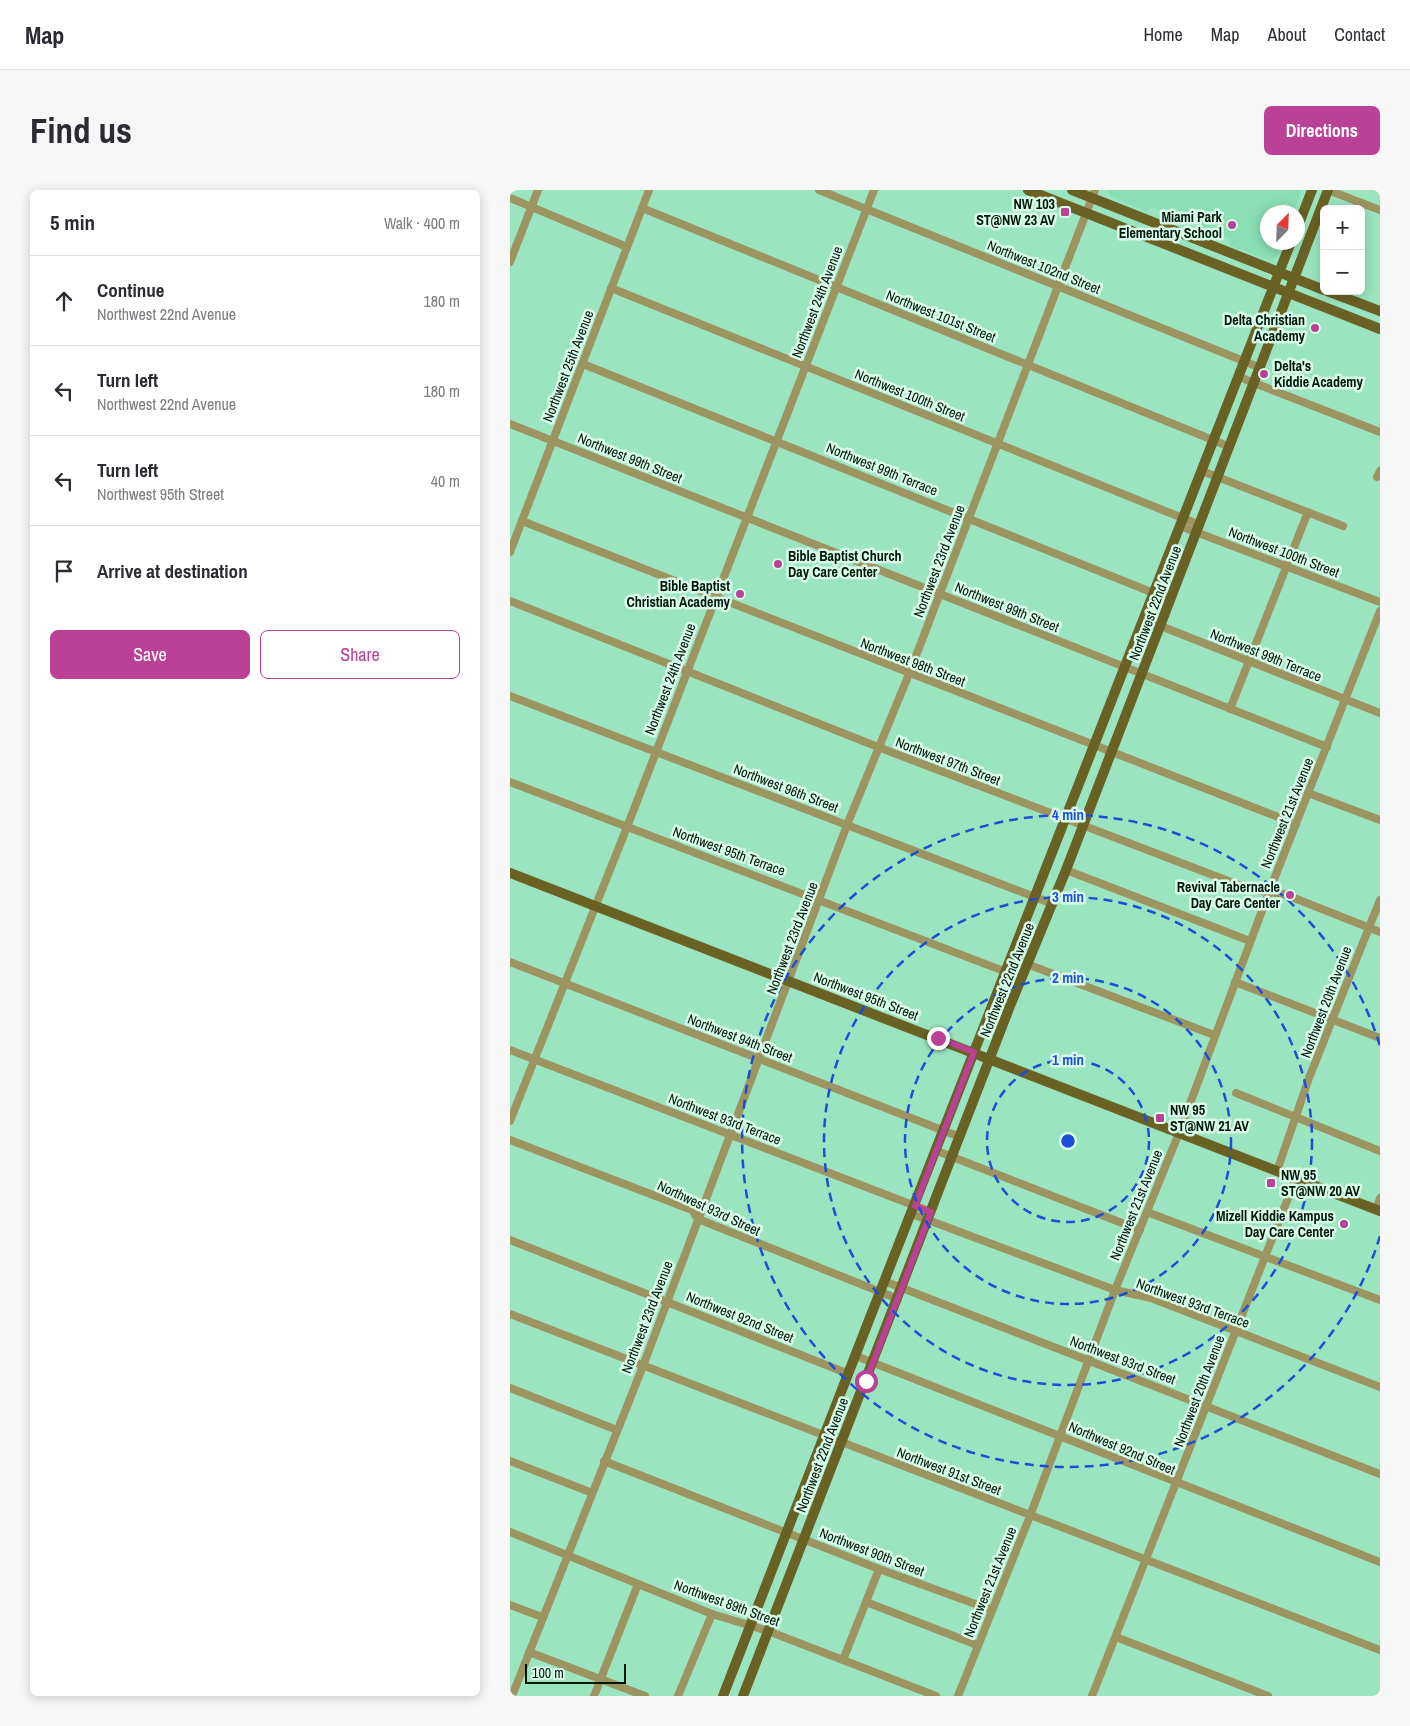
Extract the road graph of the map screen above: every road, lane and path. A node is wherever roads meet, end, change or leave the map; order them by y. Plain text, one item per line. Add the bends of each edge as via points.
1 (538, 190) edge
2 (649, 190) edge
3 (819, 190) edge
4 (874, 190) edge
5 (1028, 190) edge
6 (1072, 190) edge
7 (1312, 190) edge
8 (1328, 190) edge
9 (1094, 194) edge
10 (510, 198) edge
11 (531, 207) junction
12 (642, 208) junction
13 (1305, 208) edge
14 (866, 209) junction
15 (1380, 210) edge
16 (1086, 214) junction
17 (627, 247) junction
18 (1288, 250) edge
19 (510, 262) edge
20 (1279, 273) junction
21 (1294, 278) junction
22 (836, 287) junction
23 (1059, 287) junction
24 (612, 288) junction
25 (1273, 288) junction
26 (1320, 288) edge
27 (1288, 294) junction
28 (1338, 295) edge
29 (1380, 311) edge
30 (1380, 329) edge
31 (1245, 362) junction
32 (582, 364) junction
33 (1029, 365) junction
34 (805, 366) junction
35 (1261, 368) junction
36 (1239, 377) junction
37 (1255, 384) junction
38 (510, 424) edge
39 (1380, 432) edge
40 (776, 440) junction
41 (1214, 440) junction
42 (553, 441) junction
43 (998, 444) junction
44 (1230, 446) junction
45 (1202, 471) junction
46 (1218, 477) junction
47 (1308, 512) junction
48 (746, 518) junction
49 (969, 518) junction
50 (522, 521) junction
51 (1182, 522) junction
52 (1343, 526) dead end
53 (1198, 529) junction
54 (510, 552) edge
55 (1286, 566) junction
56 (1153, 592) junction
57 (939, 594) junction
58 (714, 598) junction
59 (510, 600) edge
60 (1171, 600) junction
61 (1380, 602) edge
62 (1380, 611) edge
63 (1143, 619) junction
64 (1160, 626) junction
65 (1249, 662) junction
66 (1124, 667) junction
67 (685, 672) junction
68 (909, 674) junction
69 (1142, 674) junction
70 (510, 696) edge
71 (1345, 700) junction
72 (1230, 709) junction
73 (1380, 714) edge
74 (1094, 744) junction
75 (878, 747) junction
76 (1326, 747) junction
77 (656, 750) junction
78 (1112, 752) junction
79 (510, 782) edge
80 (1308, 793) junction
81 (1065, 819) junction
82 (1380, 820) edge
83 (1296, 824) junction
84 (847, 825) junction
85 (1083, 826) junction
86 (627, 827) junction
87 (1066, 870) junction
88 (510, 873) edge
89 (1269, 892) junction
90 (1033, 896) junction
91 (820, 899) junction
92 (1380, 900) edge
93 (1052, 904) junction
94 (596, 906) junction
95 (1368, 927) junction
96 (1380, 932) edge
97 (1250, 941) junction
98 (510, 962) edge
99 (1028, 964) junction
100 (1004, 972) junction
101 (1022, 978) junction
102 (789, 981) junction
103 (1235, 982) junction
104 (563, 983) junction
105 (1331, 1020) junction
106 (1214, 1035) junction
107 (1380, 1038) edge
108 (510, 1050) edge
109 (974, 1052) junction
110 (533, 1058) junction
111 (991, 1058) junction
112 (759, 1059) junction
113 (1236, 1092) dead end
114 (1297, 1117) junction
115 (510, 1121) edge
116 (944, 1131) junction
117 (1179, 1132) junction
118 (730, 1133) junction
119 (960, 1137) junction
120 (510, 1140) edge
121 (937, 1150) junction
122 (1380, 1151) edge
123 (953, 1157) junction
124 (1277, 1170) junction
125 (1296, 1178) junction
126 (1380, 1198) edge
127 (913, 1210) junction
128 (1378, 1210) edge
129 (1147, 1212) junction
130 (930, 1216) junction
131 (698, 1219) junction
132 (1140, 1230) junction
133 (510, 1240) edge
134 (1265, 1256) junction
135 (884, 1281) junction
136 (902, 1288) junction
137 (1115, 1290) junction
138 (880, 1292) junction
139 (898, 1299) junction
140 (1380, 1300) edge
141 (665, 1301) junction
142 (510, 1314) edge
143 (1236, 1331) junction
144 (856, 1356) junction
145 (1088, 1360) junction
146 (873, 1363) junction
147 (642, 1366) junction
148 (849, 1374) junction
149 (510, 1388) edge
150 (1380, 1388) edge
151 (1206, 1406) junction
152 (616, 1430) junction
153 (824, 1436) junction
154 (1060, 1436) junction
155 (842, 1442) junction
156 (510, 1461) edge
157 (604, 1461) junction
158 (1380, 1474) edge
159 (1176, 1484) junction
160 (590, 1492) junction
161 (1030, 1516) junction
162 (510, 1532) edge
163 (787, 1532) junction
164 (804, 1538) junction
165 (567, 1554) junction
166 (1146, 1559) junction
167 (1380, 1562) edge
168 (879, 1569) junction
169 (638, 1584) junction
170 (866, 1602) junction
171 (510, 1604) edge
172 (992, 1610) junction
173 (712, 1614) junction
174 (542, 1617) junction
175 (750, 1627) junction
176 (768, 1631) junction
177 (1116, 1636) junction
178 (977, 1645) junction
179 (1380, 1650) edge
180 (529, 1652) junction
181 (843, 1660) junction
182 (510, 1674) edge
183 (519, 1678) junction
184 (601, 1679) junction
185 (512, 1696) edge
186 (594, 1696) edge
187 (645, 1696) edge
188 (678, 1696) edge
189 (723, 1696) edge
190 (743, 1696) edge
191 (936, 1696) edge
192 (958, 1696) edge
193 (1092, 1696) edge
194 (1268, 1696) edge

1 - 11 street
2 - 12 street, Northwest 25th Avenue
3 - 14 street, Northwest 102nd Street
4 - 14 street, Northwest 24th Avenue
5 - 16 main road
6 - 9 main road
7 - 13 main road
8 - 15 street
8 - 21 main road, Northwest 22nd Avenue
9 - 16 street, Northwest 23rd Avenue
9 - 20 main road
10 - 11 street
11 - 17 street
11 - 19 street
12 - 17 street, Northwest 25th Avenue
12 - 22 street, Northwest 101st Street
14 - 22 street, Northwest 24th Avenue
14 - 23 street, Northwest 102nd Street
16 - 23 street, Northwest 23rd Avenue
16 - 25 main road
17 - 24 street, Northwest 25th Avenue
18 - 20 main road, Northwest 22nd Avenue
20 - 21 main road
20 - 25 main road, Northwest 22nd Avenue
21 - 26 main road
21 - 27 main road, Northwest 22nd Avenue
22 - 33 street, Northwest 101st Street
22 - 34 street, Northwest 24th Avenue
23 - 31 street, Northwest 102nd Street
23 - 33 street, Northwest 23rd Avenue
24 - 32 street, Northwest 25th Avenue
24 - 34 street, Northwest 100th Street
25 - 27 main road
25 - 31 main road, Northwest 22nd Avenue
27 - 30 main road
27 - 35 main road, Northwest 22nd Avenue
28 - 29 main road
31 - 35 street, Northwest 102nd Street
31 - 36 main road, Northwest 22nd Avenue
32 - 40 street, Northwest 99th Terrace
32 - 42 street, Northwest 25th Avenue
33 - 41 street, Northwest 101st Street
33 - 43 street, Northwest 23rd Avenue
34 - 40 street, Northwest 24th Avenue
34 - 43 street, Northwest 100th Street
35 - 37 main road, Northwest 22nd Avenue
36 - 37 street
36 - 41 main road, Northwest 22nd Avenue
37 - 39 street
37 - 44 main road, Northwest 22nd Avenue
38 - 42 street, Northwest 99th Street
40 - 48 street, Northwest 24th Avenue
40 - 49 street, Northwest 99th Terrace
41 - 44 street, Northwest 101st Street
41 - 45 main road, Northwest 22nd Avenue
42 - 48 street, Northwest 99th Street
42 - 50 street, Northwest 25th Avenue
43 - 49 street, Northwest 23rd Avenue
43 - 51 street, Northwest 100th Street
44 - 46 main road, Northwest 22nd Avenue
45 - 46 street
45 - 51 main road, Northwest 22nd Avenue
46 - 47 street
46 - 53 main road, Northwest 22nd Avenue
47 - 52 street
47 - 55 street
48 - 57 street, Northwest 99th Street
48 - 58 street, Northwest 24th Avenue
49 - 56 street, Northwest 99th Terrace
49 - 57 street, Northwest 23rd Avenue
50 - 54 street, Northwest 25th Avenue
50 - 58 street, Northwest 98th Street
51 - 53 street, Northwest 100th Street
51 - 56 main road, Northwest 22nd Avenue
53 - 55 street, Northwest 100th Street
53 - 60 main road, Northwest 22nd Avenue
55 - 61 street, Northwest 100th Street
55 - 65 street
56 - 60 street, Northwest 99th Terrace
56 - 63 main road, Northwest 22nd Avenue
57 - 66 street, Northwest 99th Street
57 - 68 street, Northwest 23rd Avenue
58 - 67 street, Northwest 24th Avenue
58 - 68 street, Northwest 98th Street
59 - 67 street, Northwest 97th Street
60 - 64 main road, Northwest 22nd Avenue
62 - 71 street, Northwest 21st Avenue
63 - 64 street, Northwest 99th Terrace
63 - 66 main road, Northwest 22nd Avenue
64 - 65 street, Northwest 99th Terrace
64 - 69 main road, Northwest 22nd Avenue
65 - 71 street, Northwest 99th Terrace
65 - 72 street
66 - 69 street, Northwest 99th Street
66 - 74 main road, Northwest 22nd Avenue
67 - 75 street, Northwest 97th Street
67 - 77 street, Northwest 24th Avenue
68 - 74 street, Northwest 98th Street
68 - 75 street, Northwest 23rd Avenue
69 - 72 street, Northwest 99th Street
69 - 78 main road, Northwest 22nd Avenue
70 - 77 street, Northwest 96th Street
71 - 73 street, Northwest 99th Terrace
71 - 76 street, Northwest 21st Avenue
72 - 76 street, Northwest 99th Street
74 - 78 street, Northwest 98th Street
74 - 81 main road, Northwest 22nd Avenue
75 - 81 street, Northwest 97th Street
75 - 84 street, Northwest 23rd Avenue
76 - 80 street, Northwest 21st Avenue
77 - 84 street, Northwest 96th Street
77 - 86 street, Northwest 24th Avenue
78 - 83 street, Northwest 98th Street
78 - 85 main road, Northwest 22nd Avenue
79 - 86 street, Northwest 95th Terrace
80 - 82 street
80 - 83 street, Northwest 21st Avenue
81 - 85 street, Northwest 97th Street
81 - 90 main road, Northwest 22nd Avenue
83 - 89 street, Northwest 21st Avenue
84 - 90 street, Northwest 96th Street
84 - 91 street, Northwest 23rd Avenue
85 - 87 main road, Northwest 22nd Avenue
85 - 89 street, Northwest 97th Street via 1252,890
86 - 91 street, Northwest 95th Terrace
86 - 94 street, Northwest 24th Avenue
87 - 93 main road, Northwest 22nd Avenue
87 - 97 street
88 - 94 main road, Northwest 95th Street
89 - 95 street, Northwest 97th Street via 1284,894
89 - 97 street, Northwest 21st Avenue
90 - 93 street, Northwest 96th Street
90 - 100 main road, Northwest 22nd Avenue
91 - 100 street, Northwest 95th Terrace
91 - 102 street, Northwest 23rd Avenue
92 - 95 street, Northwest 20th Avenue
93 - 99 main road, Northwest 22nd Avenue
94 - 102 main road, Northwest 95th Street
94 - 104 street, Northwest 24th Avenue
95 - 96 street, Northwest 97th Street
95 - 105 street, Northwest 20th Avenue
97 - 103 street, Northwest 21st Avenue
98 - 104 street, Northwest 94th Street
99 - 101 main road, Northwest 22nd Avenue
99 - 106 street
100 - 101 street, Northwest 95th Terrace
100 - 109 main road, Northwest 22nd Avenue
101 - 111 main road, Northwest 22nd Avenue
102 - 109 main road, Northwest 95th Street
102 - 112 street, Northwest 23rd Avenue
103 - 105 street
103 - 106 street, Northwest 21st Avenue
104 - 110 street, Northwest 24th Avenue
104 - 112 street, Northwest 94th Street
105 - 107 street
105 - 114 street, Northwest 20th Avenue
106 - 117 street, Northwest 21st Avenue
108 - 110 street, Northwest 93rd Terrace
109 - 111 main road, Northwest 95th Street
109 - 116 main road, Northwest 22nd Avenue
110 - 115 street, Northwest 24th Avenue
110 - 118 street, Northwest 93rd Terrace
111 - 117 main road, Northwest 95th Street
111 - 119 main road, Northwest 22nd Avenue
112 - 116 street, Northwest 94th Street
112 - 118 street, Northwest 23rd Avenue
113 - 114 street
114 - 122 street
114 - 124 street, Northwest 20th Avenue
116 - 119 street, Northwest 94th Street
116 - 121 main road, Northwest 22nd Avenue
117 - 124 main road, Northwest 95th Street
117 - 129 street, Northwest 21st Avenue
118 - 127 street, Northwest 93rd Terrace
118 - 131 street, Northwest 23rd Avenue
119 - 123 main road, Northwest 22nd Avenue
120 - 131 street, Northwest 93rd Street via 692,1210
121 - 123 street
121 - 127 main road, Northwest 22nd Avenue
123 - 130 main road, Northwest 22nd Avenue
123 - 132 street
124 - 125 main road, Northwest 95th Street
125 - 128 main road, Northwest 95th Street
125 - 134 street, Northwest 20th Avenue
126 - 128 street
127 - 130 street, Northwest 93rd Terrace
127 - 135 main road, Northwest 22nd Avenue
129 - 132 street, Northwest 21st Avenue
129 - 134 street
130 - 136 main road, Northwest 22nd Avenue
130 - 137 street, Northwest 93rd Terrace
131 - 138 street, Northwest 93rd Street
131 - 141 street, Northwest 23rd Avenue
132 - 137 street, Northwest 21st Avenue
133 - 141 street, Northwest 92nd Street
134 - 140 street
134 - 143 street, Northwest 20th Avenue
135 - 136 street, Northwest 93rd Street
135 - 138 main road, Northwest 22nd Avenue
136 - 139 main road, Northwest 22nd Avenue
136 - 145 street, Northwest 93rd Street
137 - 143 street, Northwest 93rd Terrace via 1151,1298
137 - 145 street, Northwest 21st Avenue
138 - 139 street, Northwest 93rd Street
138 - 144 main road, Northwest 22nd Avenue
139 - 146 main road, Northwest 22nd Avenue
141 - 147 street, Northwest 23rd Avenue
141 - 148 street, Northwest 92nd Street
142 - 147 street, Northwest 91st Street
143 - 150 street, Northwest 93rd Terrace
143 - 151 street, Northwest 20th Avenue
144 - 146 street, Northwest 92nd Street
144 - 148 main road, Northwest 22nd Avenue
145 - 151 street, Northwest 93rd Street
145 - 154 street, Northwest 21st Avenue
146 - 154 street, Northwest 92nd Street
146 - 155 main road, Northwest 22nd Avenue
147 - 152 street, Northwest 23rd Avenue
147 - 153 street, Northwest 91st Street
148 - 153 main road, Northwest 22nd Avenue
149 - 152 street
151 - 158 street, Northwest 93rd Street
151 - 159 street, Northwest 20th Avenue
152 - 157 street, Northwest 23rd Avenue
153 - 155 street, Northwest 91st Street
153 - 163 main road, Northwest 22nd Avenue
154 - 159 street, Northwest 92nd Street
154 - 161 street, Northwest 21st Avenue
155 - 161 street, Northwest 91st Street
155 - 164 main road, Northwest 22nd Avenue
156 - 160 street
157 - 160 street, Northwest 23rd Avenue
157 - 163 street, Northwest 90th Street
159 - 166 street, Northwest 20th Avenue
159 - 167 street, Northwest 92nd Street
160 - 165 street, Northwest 23rd Avenue
161 - 166 street, Northwest 91st Street
161 - 172 street, Northwest 21st Avenue
162 - 165 street, Northwest 89th Street
163 - 164 street, Northwest 90th Street
163 - 175 main road, Northwest 22nd Avenue
164 - 168 street, Northwest 90th Street
164 - 176 main road, Northwest 22nd Avenue
165 - 169 street, Northwest 89th Street
165 - 174 street, Northwest 23rd Avenue
166 - 177 street, Northwest 20th Avenue
166 - 179 street, Northwest 91st Street
168 - 170 street
168 - 172 street, Northwest 90th Street
169 - 173 street, Northwest 89th Street
169 - 184 street
170 - 178 street
170 - 181 street
171 - 174 street
172 - 178 street, Northwest 21st Avenue
173 - 175 street, Northwest 89th Street
173 - 188 street
174 - 180 street, Northwest 23rd Avenue
175 - 176 street, Northwest 89th Street
175 - 189 main road, Northwest 22nd Avenue
176 - 181 street, Northwest 89th Street
176 - 190 main road, Northwest 22nd Avenue
177 - 193 street, Northwest 20th Avenue
177 - 194 street
178 - 192 street, Northwest 21st Avenue
180 - 183 street, Northwest 23rd Avenue
180 - 184 street
181 - 191 street, Northwest 89th Street
182 - 183 street
183 - 185 street, Northwest 23rd Avenue
184 - 186 street
184 - 187 street

